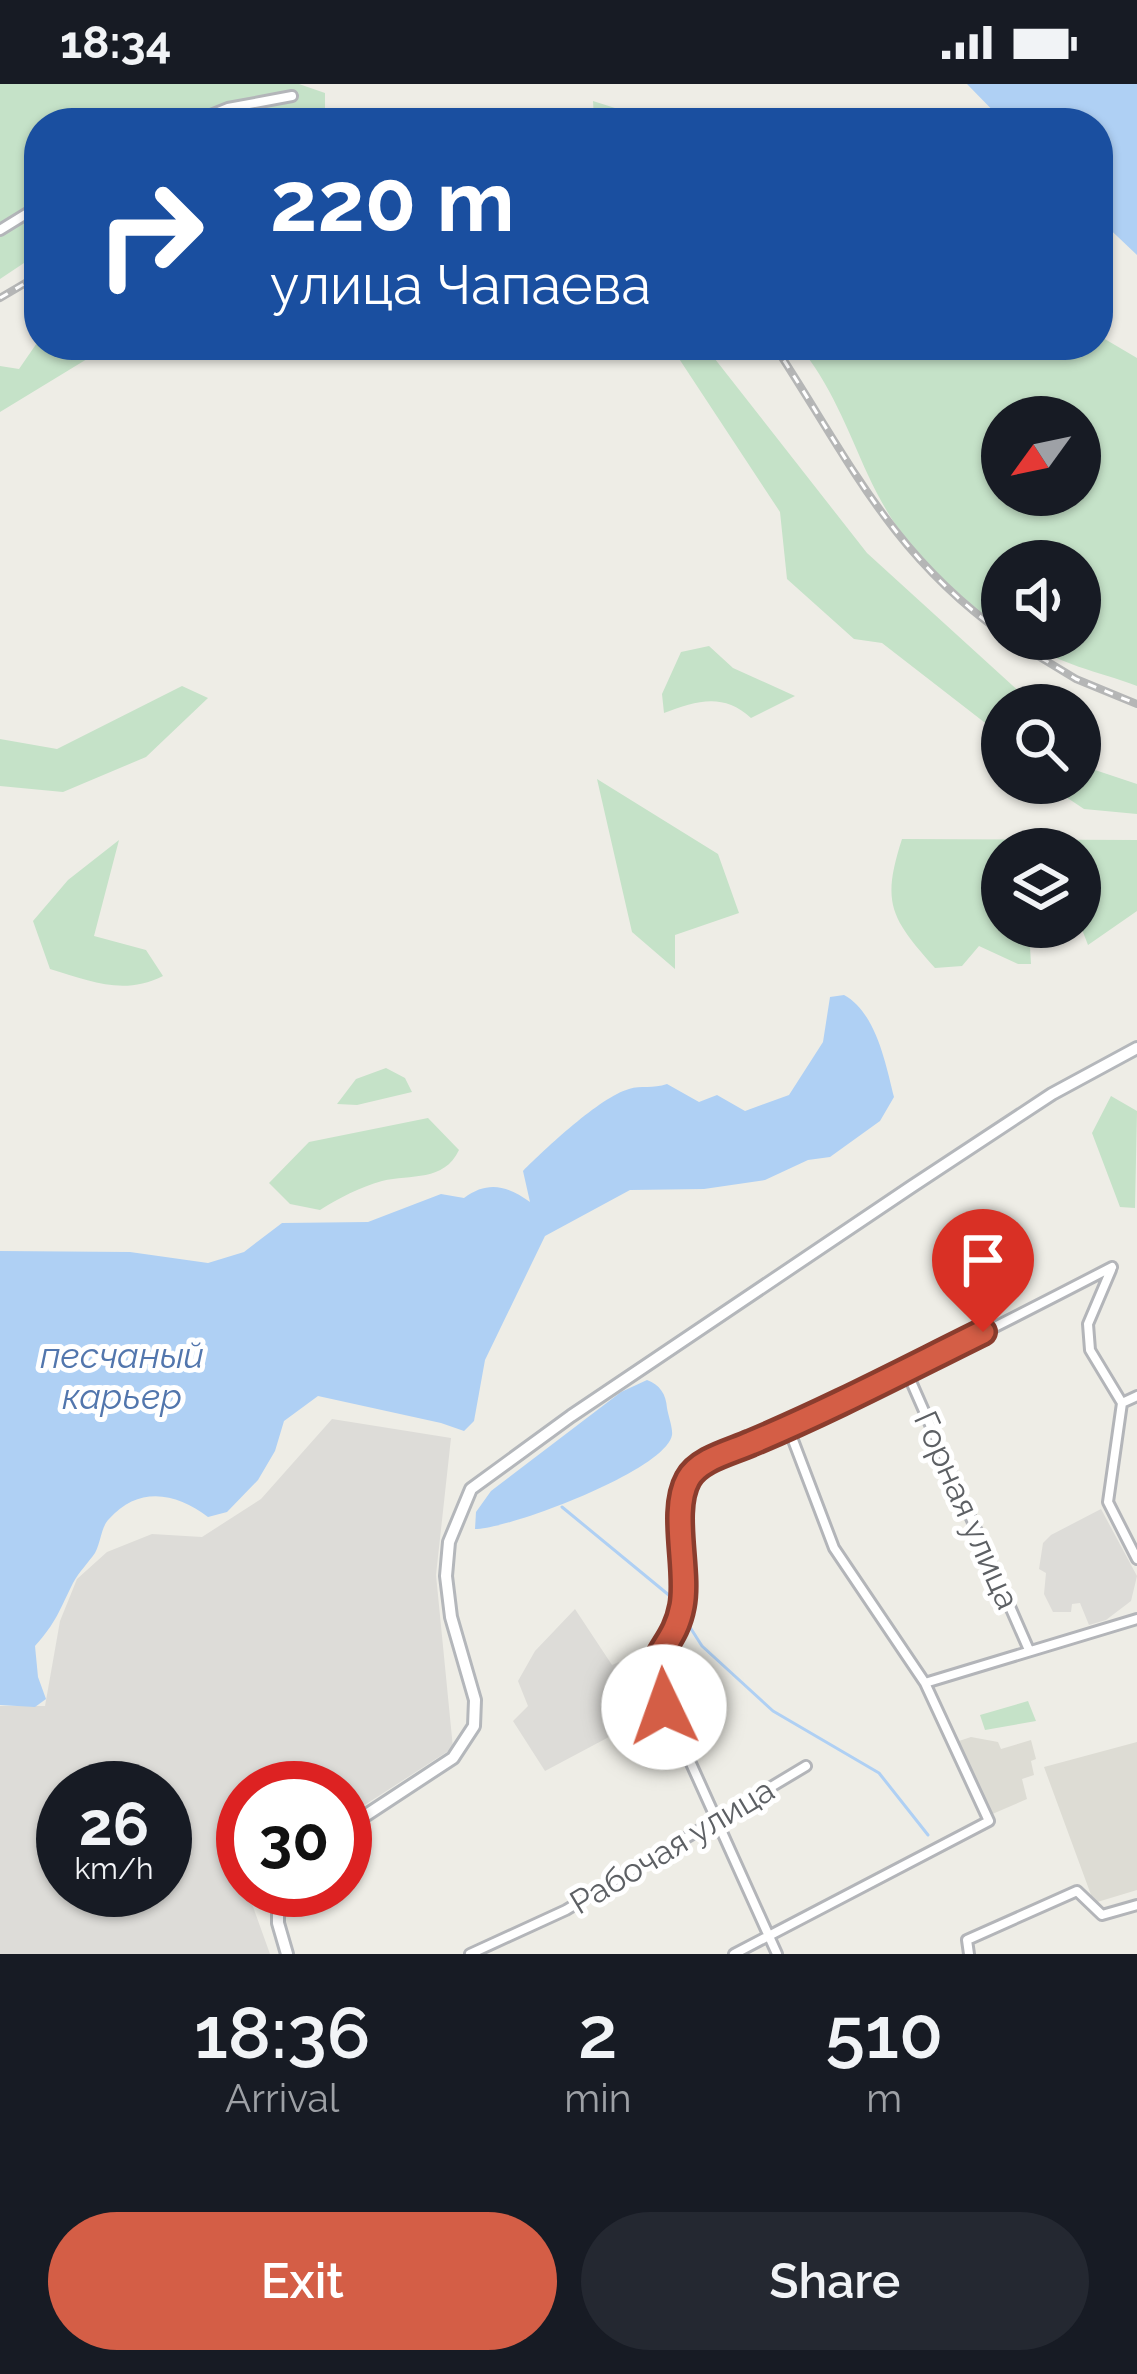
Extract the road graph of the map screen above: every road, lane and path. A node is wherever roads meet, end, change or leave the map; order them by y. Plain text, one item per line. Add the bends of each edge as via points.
1 (292, 96) dead end
2 (228, 108) edge
3 (1137, 1048) edge
4 (906, 1370) junction
5 (1137, 1396) edge
6 (1122, 1403) junction
7 (788, 1427) junction
8 (1137, 1559) edge
9 (1137, 1619) edge
10 (1029, 1651) junction
11 (925, 1682) junction
12 (806, 1766) dead end
13 (372, 1810) edge
14 (718, 1821) junction
15 (1137, 1905) edge
16 (278, 1917) edge
17 (769, 1936) junction
18 (287, 1954) edge
19 (470, 1954) edge
20 (734, 1954) edge
21 (777, 1954) edge
22 (969, 1954) edge

1 - 2 street
3 - 13 street via 911,1187 472,1490 448,1542 446,1576 474,1726 453,1758
4 - 6 street via 1112,1267 1088,1324 1090,1350
4 - 7 street
4 - 10 street, Горная улица
5 - 6 street
6 - 8 street via 1108,1502
7 - 11 street via 834,1548
7 - 14 street via 703,1463 682,1495 682,1608 652,1677
9 - 10 street
10 - 11 street
11 - 17 street via 989,1821
12 - 14 street, Рабочая улица
14 - 17 street
14 - 19 street, Рабочая улица via 566,1910
15 - 22 street via 1102,1915 1077,1891 967,1940
16 - 18 street
17 - 20 street
17 - 21 street

